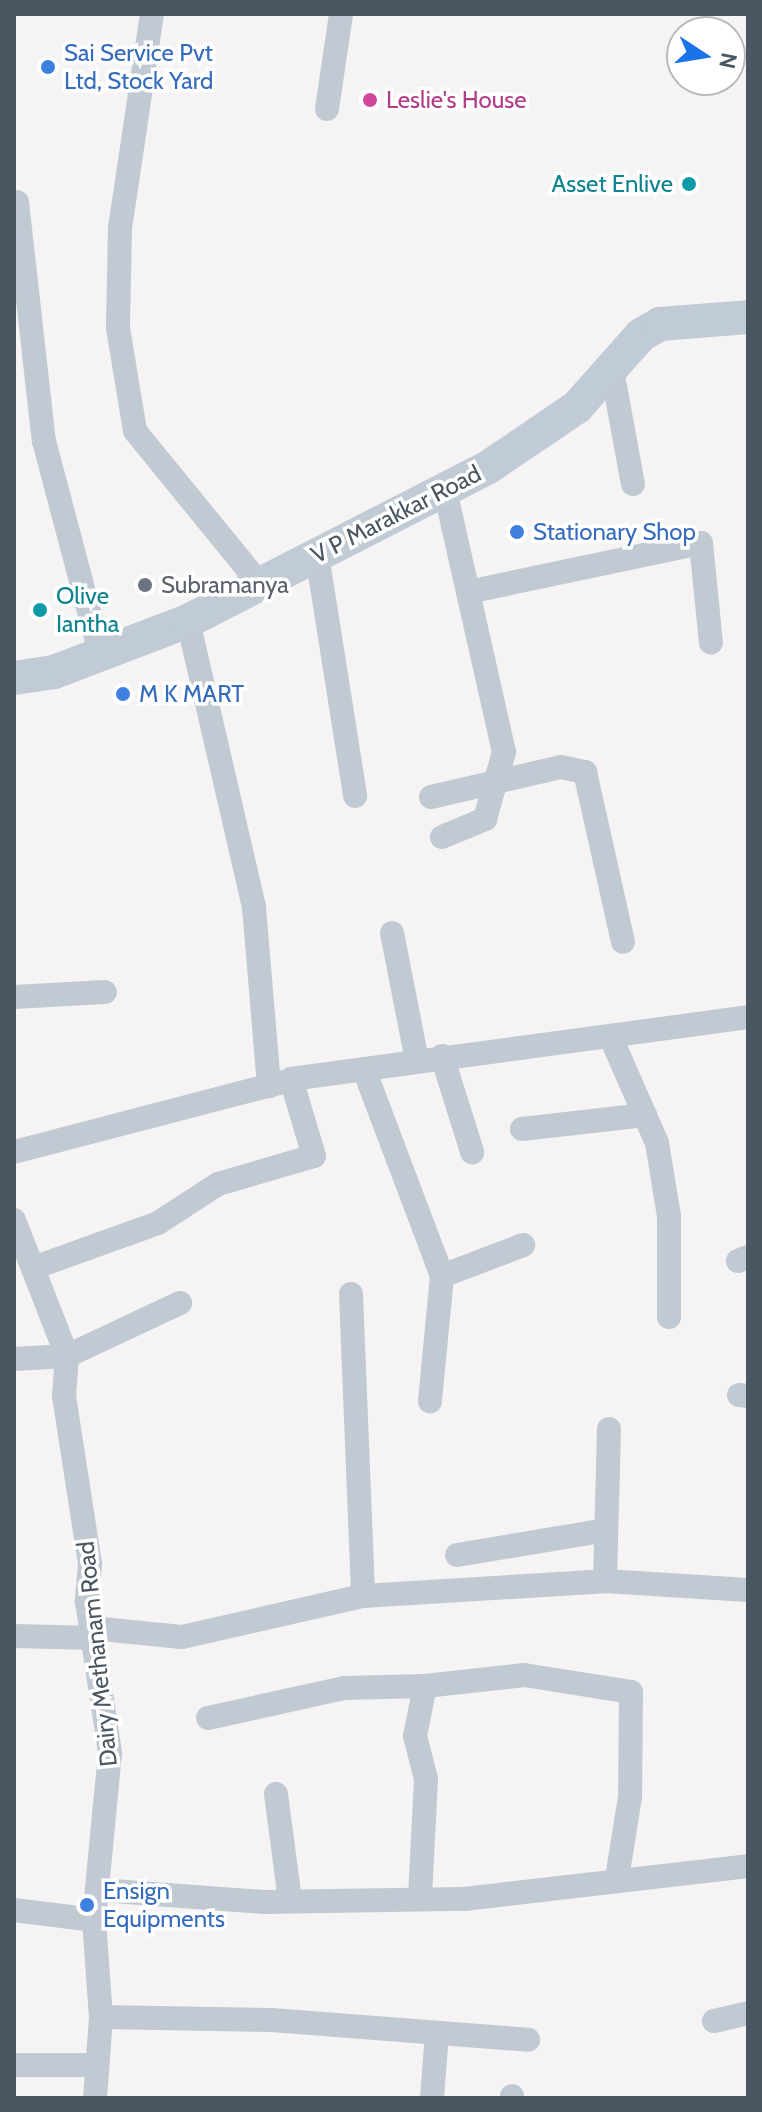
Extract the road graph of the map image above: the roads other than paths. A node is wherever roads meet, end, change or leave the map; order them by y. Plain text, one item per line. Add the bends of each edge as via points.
1 (152, 14) edge
2 (341, 14) edge
3 (327, 109) dead end
4 (17, 202) dead end
5 (748, 317) edge
6 (612, 370) junction
7 (633, 484) dead end
8 (445, 490) junction
9 (317, 555) junction
10 (258, 582) junction
11 (468, 592) junction
12 (188, 621) junction
13 (711, 643) dead end
14 (100, 653) junction
15 (14, 678) edge
16 (499, 781) junction
17 (355, 796) dead end
18 (431, 797) dead end
19 (442, 837) dead end
20 (392, 933) dead end
21 (623, 942) dead end
22 (105, 992) dead end
23 (14, 997) edge
24 (748, 1017) edge
25 (612, 1040) junction
26 (442, 1056) junction
27 (417, 1061) junction
28 (365, 1072) junction
29 (280, 1083) junction
30 (645, 1115) junction
31 (522, 1129) dead end
32 (14, 1152) edge
33 (472, 1152) dead end
34 (14, 1220) edge
35 (523, 1245) dead end
36 (33, 1268) junction
37 (442, 1276) junction
38 (351, 1294) dead end
39 (180, 1303) dead end
40 (669, 1317) dead end
41 (67, 1356) junction
42 (14, 1359) edge
43 (430, 1401) dead end
44 (609, 1429) dead end
45 (606, 1530) junction
46 (457, 1555) dead end
47 (605, 1581) junction
48 (748, 1590) edge
49 (363, 1596) junction
50 (93, 1633) junction
51 (14, 1636) edge
52 (425, 1686) junction
53 (208, 1718) dead end
54 (276, 1794) dead end
55 (748, 1866) edge
56 (617, 1878) junction
57 (100, 1890) junction
58 (420, 1899) junction
59 (290, 1901) junction
60 (14, 1910) edge
61 (94, 1920) junction
62 (748, 2013) edge
63 (101, 2017) junction
64 (714, 2021) dead end
65 (437, 2033) junction
66 (528, 2040) dead end
67 (14, 2065) edge
68 (97, 2065) junction
69 (95, 2098) edge
70 (432, 2098) edge

1 - 10 street via 120,229 118,328 135,431
2 - 3 street
4 - 14 street via 44,441
5 - 6 street, V P Marakkar Road via 660,324
6 - 7 street
6 - 8 street, V P Marakkar Road via 577,407
8 - 9 street, V P Marakkar Road
8 - 11 street
9 - 10 street, V P Marakkar Road
9 - 17 street
10 - 12 street, V P Marakkar Road
11 - 13 street via 701,543
11 - 16 street via 504,752
12 - 14 street, V P Marakkar Road
12 - 29 street via 254,907
14 - 15 street, V P Marakkar Road
16 - 18 street
16 - 19 street via 485,819
16 - 21 street via 561,767 585,772
20 - 27 street
22 - 23 street
24 - 25 street
25 - 26 street via 535,1041
25 - 30 street
26 - 27 street
26 - 33 street
27 - 28 street
28 - 29 street
28 - 37 street
29 - 32 street
29 - 36 street via 314,1156 218,1184 158,1223
30 - 31 street
30 - 40 street via 669,1216
34 - 36 street, Dairy Methanam Road
35 - 37 street
36 - 41 street, Dairy Methanam Road
37 - 43 street
38 - 49 street
39 - 41 street
41 - 42 street
41 - 50 street, Dairy Methanam Road via 64,1396 82,1481
44 - 45 street
45 - 46 street
45 - 47 street
47 - 48 street
47 - 49 street
49 - 50 street via 182,1637
50 - 51 street
50 - 57 street, Dairy Methanam Road via 110,1753
52 - 53 street via 344,1688
52 - 56 street via 524,1675 631,1692 630,1797
52 - 58 street via 415,1736 426,1779
54 - 59 street
55 - 56 street
56 - 58 street via 528,1894
57 - 59 street
57 - 61 street, Dairy Methanam Road
58 - 59 street
60 - 61 street
61 - 63 street, Dairy Methanam Road
62 - 64 street
63 - 65 street
63 - 68 street, Dairy Methanam Road
65 - 66 street
65 - 70 street
67 - 68 street
68 - 69 street, Dairy Methanam Road

